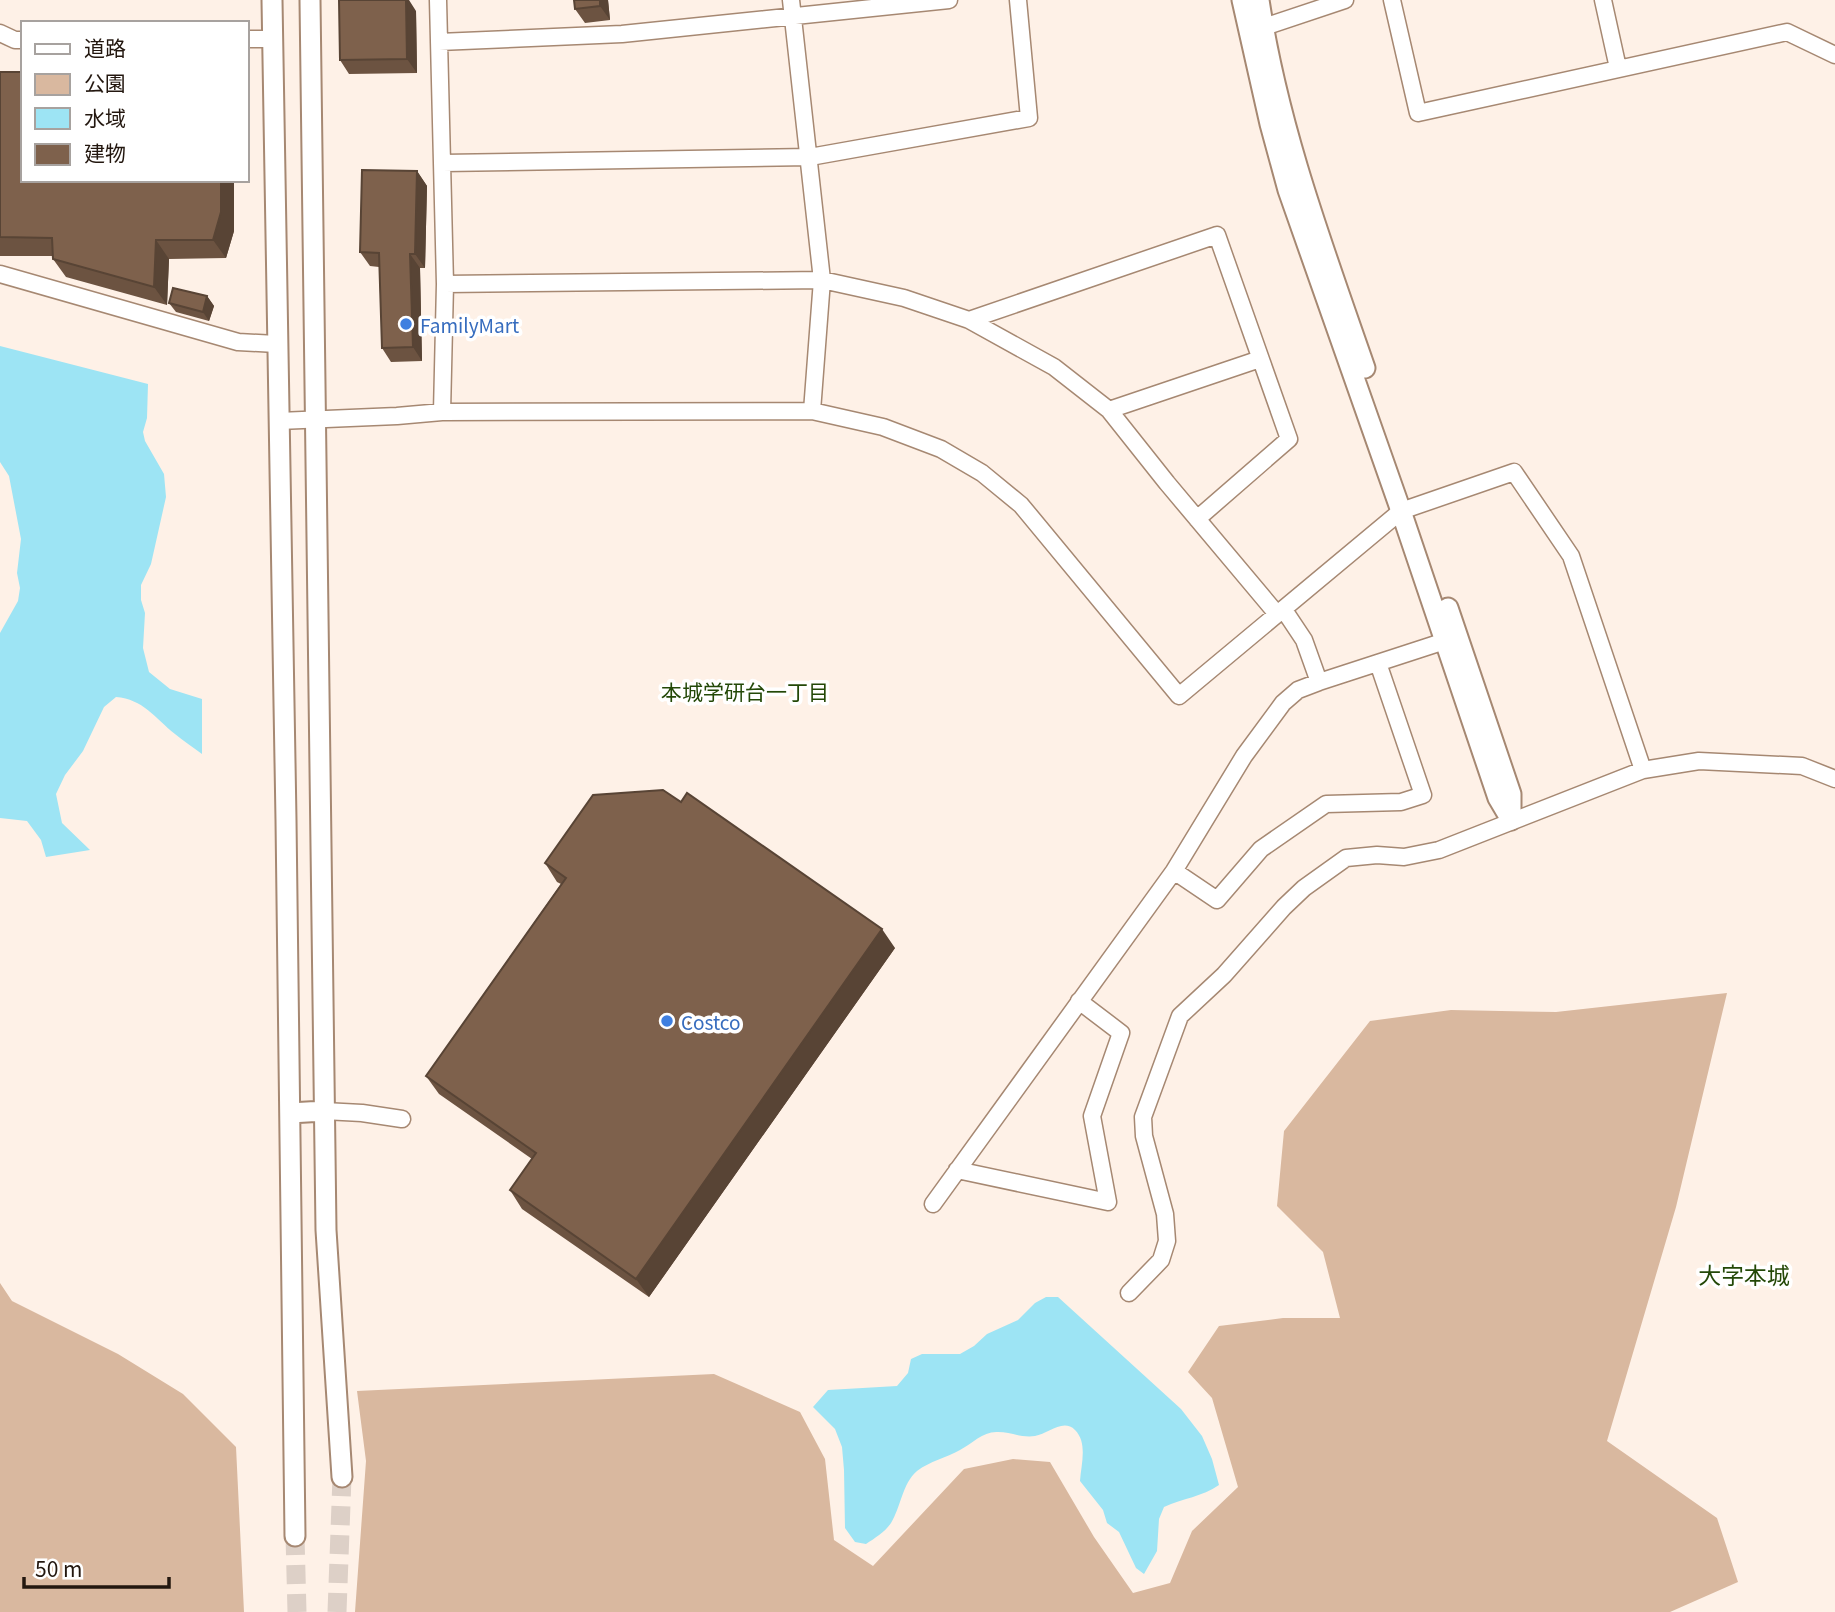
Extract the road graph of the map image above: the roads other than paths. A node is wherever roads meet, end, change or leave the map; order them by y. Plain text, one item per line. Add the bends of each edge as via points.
1 (272, 0) edge
2 (310, 0) edge
3 (439, 0) edge
4 (791, 0) edge
5 (949, 0) edge
6 (1018, 0) edge
7 (1242, 0) edge
8 (1259, 0) edge
9 (1345, 0) edge
10 (1392, 0) edge
11 (1604, 0) edge
12 (794, 17) junction
13 (1256, 30) junction
14 (0, 33) edge
15 (248, 39) edge
16 (272, 39) junction
17 (21, 40) edge
18 (439, 42) junction
19 (1835, 55) edge
20 (1618, 68) junction
21 (810, 157) junction
22 (443, 163) junction
23 (0, 274) edge
24 (822, 280) junction
25 (445, 284) junction
26 (970, 320) junction
27 (276, 344) junction
28 (1260, 359) junction
29 (1109, 410) junction
30 (811, 411) junction
31 (442, 412) junction
32 (315, 420) junction
33 (279, 421) junction
34 (1407, 509) junction
35 (1197, 519) junction
36 (1280, 612) junction
37 (1445, 641) junction
38 (1378, 663) junction
39 (1319, 682) junction
40 (1643, 770) junction
41 (1835, 779) edge
42 (320, 819) junction
43 (286, 820) junction
44 (1511, 820) junction
45 (1174, 871) junction
46 (1079, 1001) junction
47 (324, 1111) junction
48 (290, 1113) junction
49 (402, 1119) dead end
50 (957, 1170) junction
51 (933, 1204) dead end
52 (1129, 1293) dead end
53 (342, 1477) tunnel mouth
54 (295, 1536) tunnel mouth

1 - 16 street
2 - 32 street
3 - 18 street
4 - 12 street
5 - 12 street
6 - 21 street via 1029,118
7 - 13 street
8 - 13 street
9 - 13 street
10 - 20 street via 1418,113
11 - 20 street
12 - 18 street via 622,34
12 - 21 street
13 - 34 street via 1270,124 1288,190
14 - 17 street
15 - 16 street
16 - 27 street
18 - 22 street
19 - 20 street via 1787,32
21 - 22 street
21 - 24 street
22 - 25 street
23 - 27 street via 238,342
24 - 25 street
24 - 26 street via 904,298
24 - 30 street
25 - 31 street
26 - 28 street via 1217,235
26 - 29 street via 1054,368
27 - 33 street
28 - 29 street
28 - 35 street via 1289,439
29 - 35 street
30 - 31 street
30 - 36 street via 883,427 941,449 982,473 1021,505 1179,696
31 - 32 street
32 - 33 street
32 - 42 street
33 - 43 street
34 - 36 street
34 - 37 street
34 - 40 street via 1514,472 1571,556
34 - 44 street via 1511,794
35 - 36 street
36 - 39 street via 1304,640
37 - 38 street
37 - 44 street via 1498,798
38 - 39 street
38 - 45 street via 1423,795 1401,802 1326,804 1261,849 1217,900
39 - 45 street via 1298,690 1283,703
40 - 41 street via 1699,761 1801,765
40 - 44 street
42 - 43 street
42 - 47 street
43 - 48 street
44 - 52 street via 1438,850 1404,857 1346,858 1284,906 1181,1016 1143,1117 1167,1241 1161,1261
45 - 46 street
46 - 50 street
46 - 50 street via 1121,1033 1093,1116 1108,1202
47 - 48 street
47 - 49 street
47 - 53 street via 326,1230
48 - 54 street
50 - 51 street

